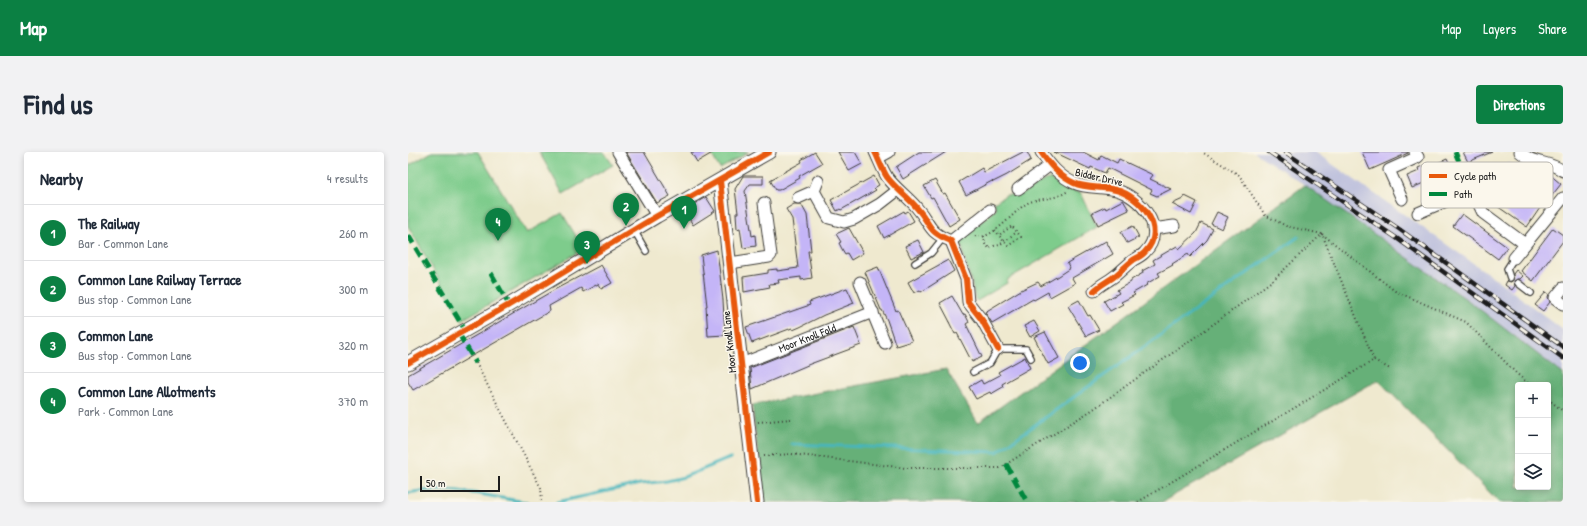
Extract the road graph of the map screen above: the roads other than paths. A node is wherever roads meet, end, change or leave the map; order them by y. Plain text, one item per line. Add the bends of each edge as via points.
1 (618, 152) edge
2 (769, 152) edge
3 (889, 152) edge
4 (1041, 152) edge
5 (1520, 152) edge
6 (1417, 154) edge
7 (876, 155) edge
8 (1540, 162) edge
9 (1050, 165) junction
10 (1553, 166) edge
11 (1563, 171) edge
12 (720, 180) junction
13 (1018, 188) dead end
14 (898, 190) junction
15 (798, 198) dead end
16 (1563, 198) edge
17 (1402, 199) dead end
18 (764, 203) dead end
19 (1430, 208) edge
20 (1481, 208) edge
21 (990, 210) dead end
22 (1418, 213) dead end
23 (657, 216) junction
24 (1174, 226) dead end
25 (1154, 229) junction
26 (634, 230) junction
27 (947, 239) junction
28 (1525, 244) junction
29 (646, 251) dead end
30 (1514, 258) joint
31 (730, 263) junction
32 (915, 263) dead end
33 (1510, 278) dead end
34 (860, 282) dead end
35 (1518, 283) dead end
36 (1563, 288) edge
37 (1094, 291) dead end
38 (1531, 293) dead end
39 (1563, 304) edge
40 (873, 312) junction
41 (885, 343) dead end
42 (998, 349) junction
43 (1031, 358) dead end
44 (408, 363) edge
45 (741, 364) junction
46 (973, 372) dead end
47 (757, 502) edge

1 - 23 street
2 - 12 street
3 - 7 street
4 - 9 street, Bidder Drive
5 - 8 street
6 - 17 street via 1389,170
7 - 14 street
9 - 13 street
9 - 25 street, Bidder Drive via 1073,183 1126,193 1150,217
10 - 11 street
12 - 23 street
12 - 31 street, Moor Knoll Lane
14 - 15 street via 865,214 844,222 829,218 816,186
14 - 27 street via 921,211 934,232
16 - 28 street
18 - 31 street via 771,255
19 - 22 street
20 - 28 street via 1483,213
21 - 27 street via 966,229
23 - 26 street
24 - 25 street
25 - 37 street via 1145,252
26 - 29 lane
26 - 44 street
27 - 32 lane
27 - 42 street via 966,278 968,302 982,320
28 - 30 street
30 - 33 lane via 1507,269
31 - 45 street, Moor Knoll Lane
34 - 40 street
35 - 38 lane
36 - 39 street via 1556,298
40 - 41 street
40 - 45 street, Moor Knoll Fold
42 - 43 lane via 1026,349
42 - 46 lane via 990,363
45 - 47 street, Moor Knoll Lane

